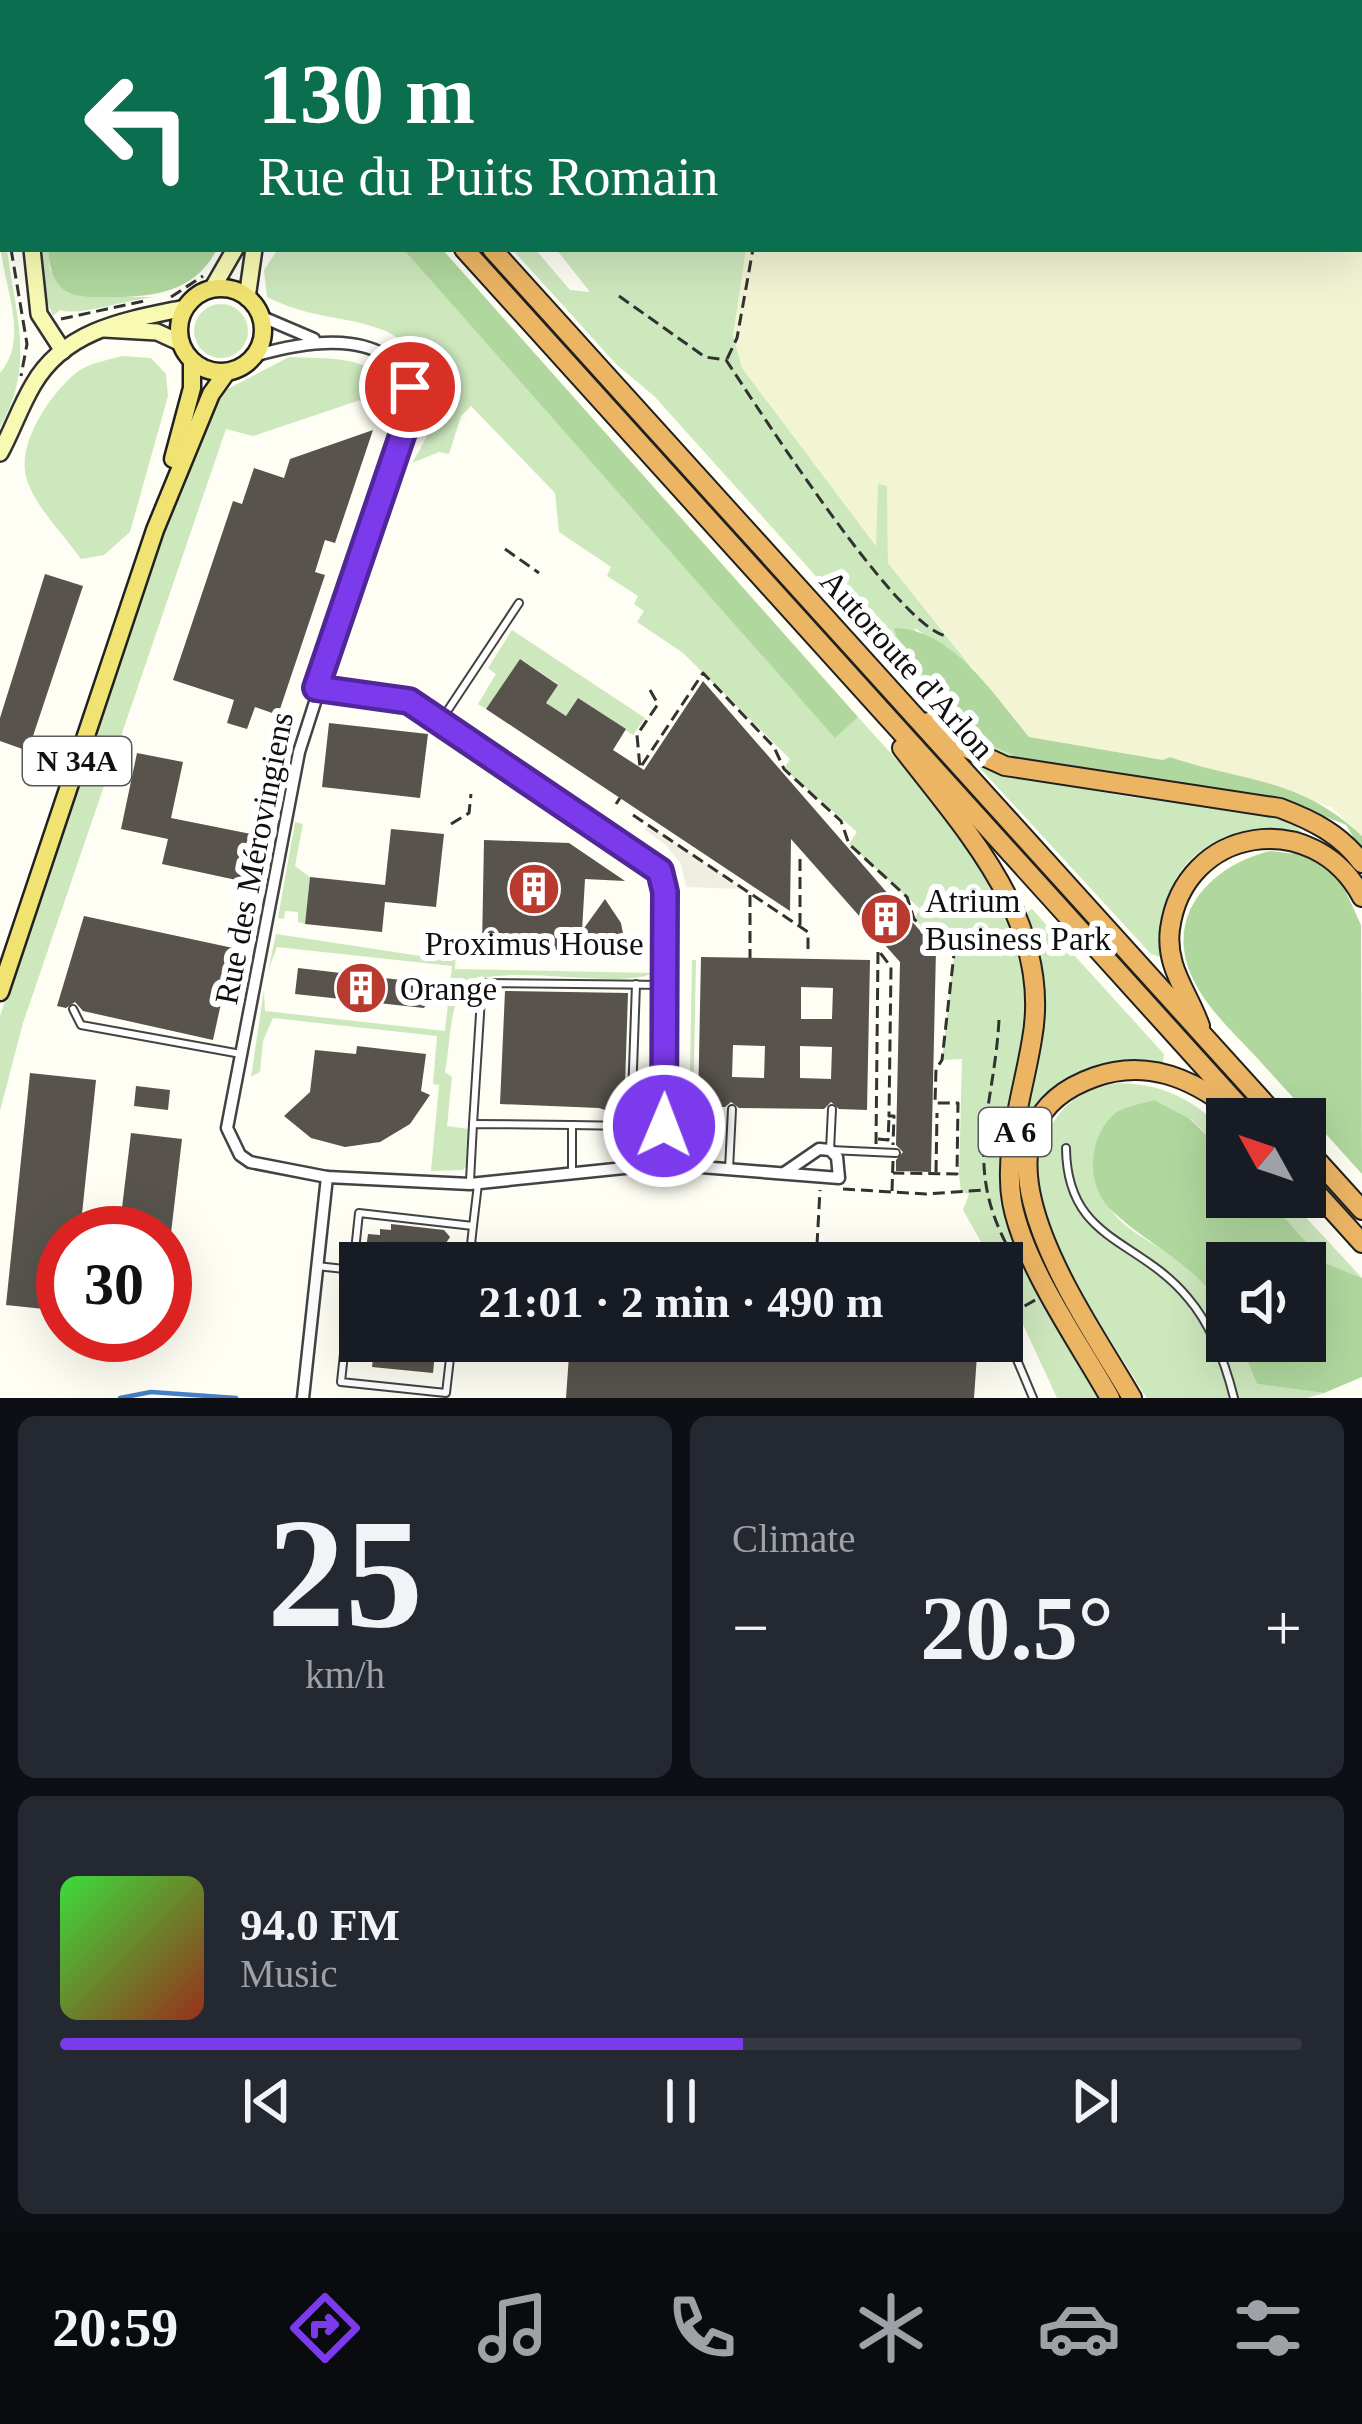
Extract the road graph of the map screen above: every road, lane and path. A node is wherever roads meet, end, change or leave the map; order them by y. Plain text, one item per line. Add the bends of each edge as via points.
1 (12, 252) edge
2 (32, 252) edge
3 (233, 252) edge
4 (254, 252) edge
5 (467, 252) edge
6 (495, 252) edge
7 (752, 252) edge
8 (211, 281) junction
9 (619, 296) dead end
10 (247, 298) junction
11 (185, 308) junction
12 (260, 316) junction
13 (60, 320) dead end
14 (101, 329) junction
15 (317, 341) junction
16 (181, 343) junction
17 (27, 344) dead end
18 (63, 351) junction
19 (254, 356) junction
20 (726, 360) junction
21 (192, 362) junction
22 (226, 373) junction
23 (0, 453) edge
24 (155, 530) junction
25 (505, 549) dead end
26 (538, 573) dead end
27 (519, 603) dead end
28 (946, 636) dead end
29 (850, 680) junction
30 (316, 688) junction
31 (650, 690) dead end
32 (908, 710) junction
33 (440, 722) junction
34 (471, 794) dead end
35 (633, 815) dead end
36 (451, 824) dead end
37 (800, 859) dead end
38 (1362, 863) edge
39 (750, 893) junction
40 (1362, 897) edge
41 (800, 926) junction
42 (808, 949) dead end
43 (750, 958) dead end
44 (636, 985) junction
45 (665, 985) junction
46 (0, 992) edge
47 (73, 1009) dead end
48 (130, 1022) dead end
49 (128, 1032) junction
50 (1203, 1035) junction
51 (241, 1054) junction
52 (1217, 1098) edge
53 (1228, 1098) edge
54 (1261, 1098) edge
55 (732, 1109) dead end
56 (832, 1109) dead end
57 (937, 1113) dead end
58 (889, 1116) junction
59 (473, 1124) junction
60 (572, 1125) junction
61 (876, 1139) junction
62 (1066, 1148) dead end
63 (830, 1150) junction
64 (875, 1152) junction
65 (896, 1153) dead end
66 (663, 1164) junction
67 (729, 1169) junction
68 (1326, 1170) edge
69 (784, 1173) junction
70 (893, 1173) junction
71 (936, 1173) junction
72 (573, 1174) junction
73 (327, 1177) junction
74 (474, 1184) junction
75 (820, 1189) dead end
76 (837, 1189) dead end
77 (985, 1190) dead end
78 (892, 1191) junction
79 (1326, 1203) edge
80 (1362, 1210) edge
81 (473, 1226) junction
82 (357, 1239) junction
83 (367, 1240) dead end
84 (357, 1242) edge
85 (471, 1242) edge
86 (817, 1242) edge
87 (1362, 1243) edge
88 (317, 1266) junction
89 (339, 1268) edge
90 (1037, 1298) dead end
91 (1023, 1307) edge
92 (343, 1362) edge
93 (450, 1362) edge
94 (1019, 1362) edge
95 (303, 1398) edge
96 (1033, 1398) edge
97 (1114, 1398) edge
98 (1137, 1398) edge
99 (1234, 1398) edge

1 - 17 path
2 - 18 main road via 39,314
3 - 8 main road
4 - 10 main road
5 - 29 highway, Autoroute d'Arlon / A 6
6 - 32 highway, Autoroute d'Arlon
7 - 20 path
8 - 10 main road
8 - 11 main road
8 - 13 path
9 - 20 path via 705,357
10 - 12 main road
11 - 14 main road
11 - 16 main road
12 - 15 street, Rue des Mérovingiens
12 - 19 main road
14 - 16 main road via 157,332
14 - 18 main road
15 - 19 street, Rue des Mérovingiens
15 - 30 street, Rue des Mérovingiens via 360,345 391,359 411,403
16 - 21 main road
18 - 23 main road via 33,385
19 - 22 main road
20 - 28 path via 877,571 919,622
21 - 22 main road
21 - 24 main road, N 34A
22 - 24 main road, N 34A
24 - 46 main road, N 34A
25 - 26 path
27 - 33 lane
29 - 53 highway, Autoroute d'Arlon / A 6
29 - 97 highway, A 6 via 985,855 1028,948 1034,1031 1010,1187 1019,1229
30 - 33 street via 409,701
30 - 51 street, Rue des Mérovingiens
31 - 71 path via 658,704 638,735 640,767 703,674 774,747 784,769 842,821 849,844 907,897 914,919 954,954 935,1103 958,1103 957,1174
32 - 38 highway via 1005,766 1280,808 1320,824
32 - 50 highway, Autoroute d'Arlon
33 - 45 street via 654,863 665,881
34 - 36 path via 469,813
35 - 39 path
37 - 41 path
39 - 41 path
39 - 43 path
40 - 50 highway via 1335,861 1292,840 1234,845 1210,860 1177,901 1170,931 1174,974
41 - 42 path
44 - 45 lane
44 - 59 lane via 482,982
44 - 60 lane via 631,1126
45 - 66 street
47 - 49 lane via 81,1025
48 - 49 lane
49 - 51 lane
50 - 54 highway, Autoroute d'Arlon
51 - 73 street, Rue des Mérovingiens via 226,1128 240,1155
52 - 98 highway, A 6 via 1149,1069 1118,1070 1063,1094 1029,1145 1028,1186 1042,1238
55 - 67 lane
56 - 63 lane
57 - 71 path
58 - 61 path via 888,1140
58 - 61 path via 892,968 878,950
58 - 70 path
59 - 60 lane
59 - 74 lane
60 - 72 lane
61 - 64 path
62 - 99 lane via 1072,1191 1090,1223 1188,1298 1218,1348
63 - 64 lane
63 - 69 street via 808,1153
63 - 69 street, Rue des Mérovingiens via 839,1178
64 - 65 lane
66 - 67 street, Rue des Mérovingiens
66 - 72 street, Rue des Mérovingiens
67 - 69 street, Rue des Mérovingiens
68 - 80 highway
70 - 71 path
70 - 78 path
72 - 74 street, Rue des Mérovingiens
73 - 74 street, Rue des Mérovingiens
73 - 88 street
74 - 81 lane
75 - 86 path
76 - 78 path
77 - 78 path
79 - 87 highway
81 - 82 lane via 359,1214
81 - 85 lane
82 - 83 lane
82 - 84 lane
88 - 89 lane
88 - 95 street
90 - 91 path
92 - 93 lane via 341,1382 446,1393
94 - 96 lane

